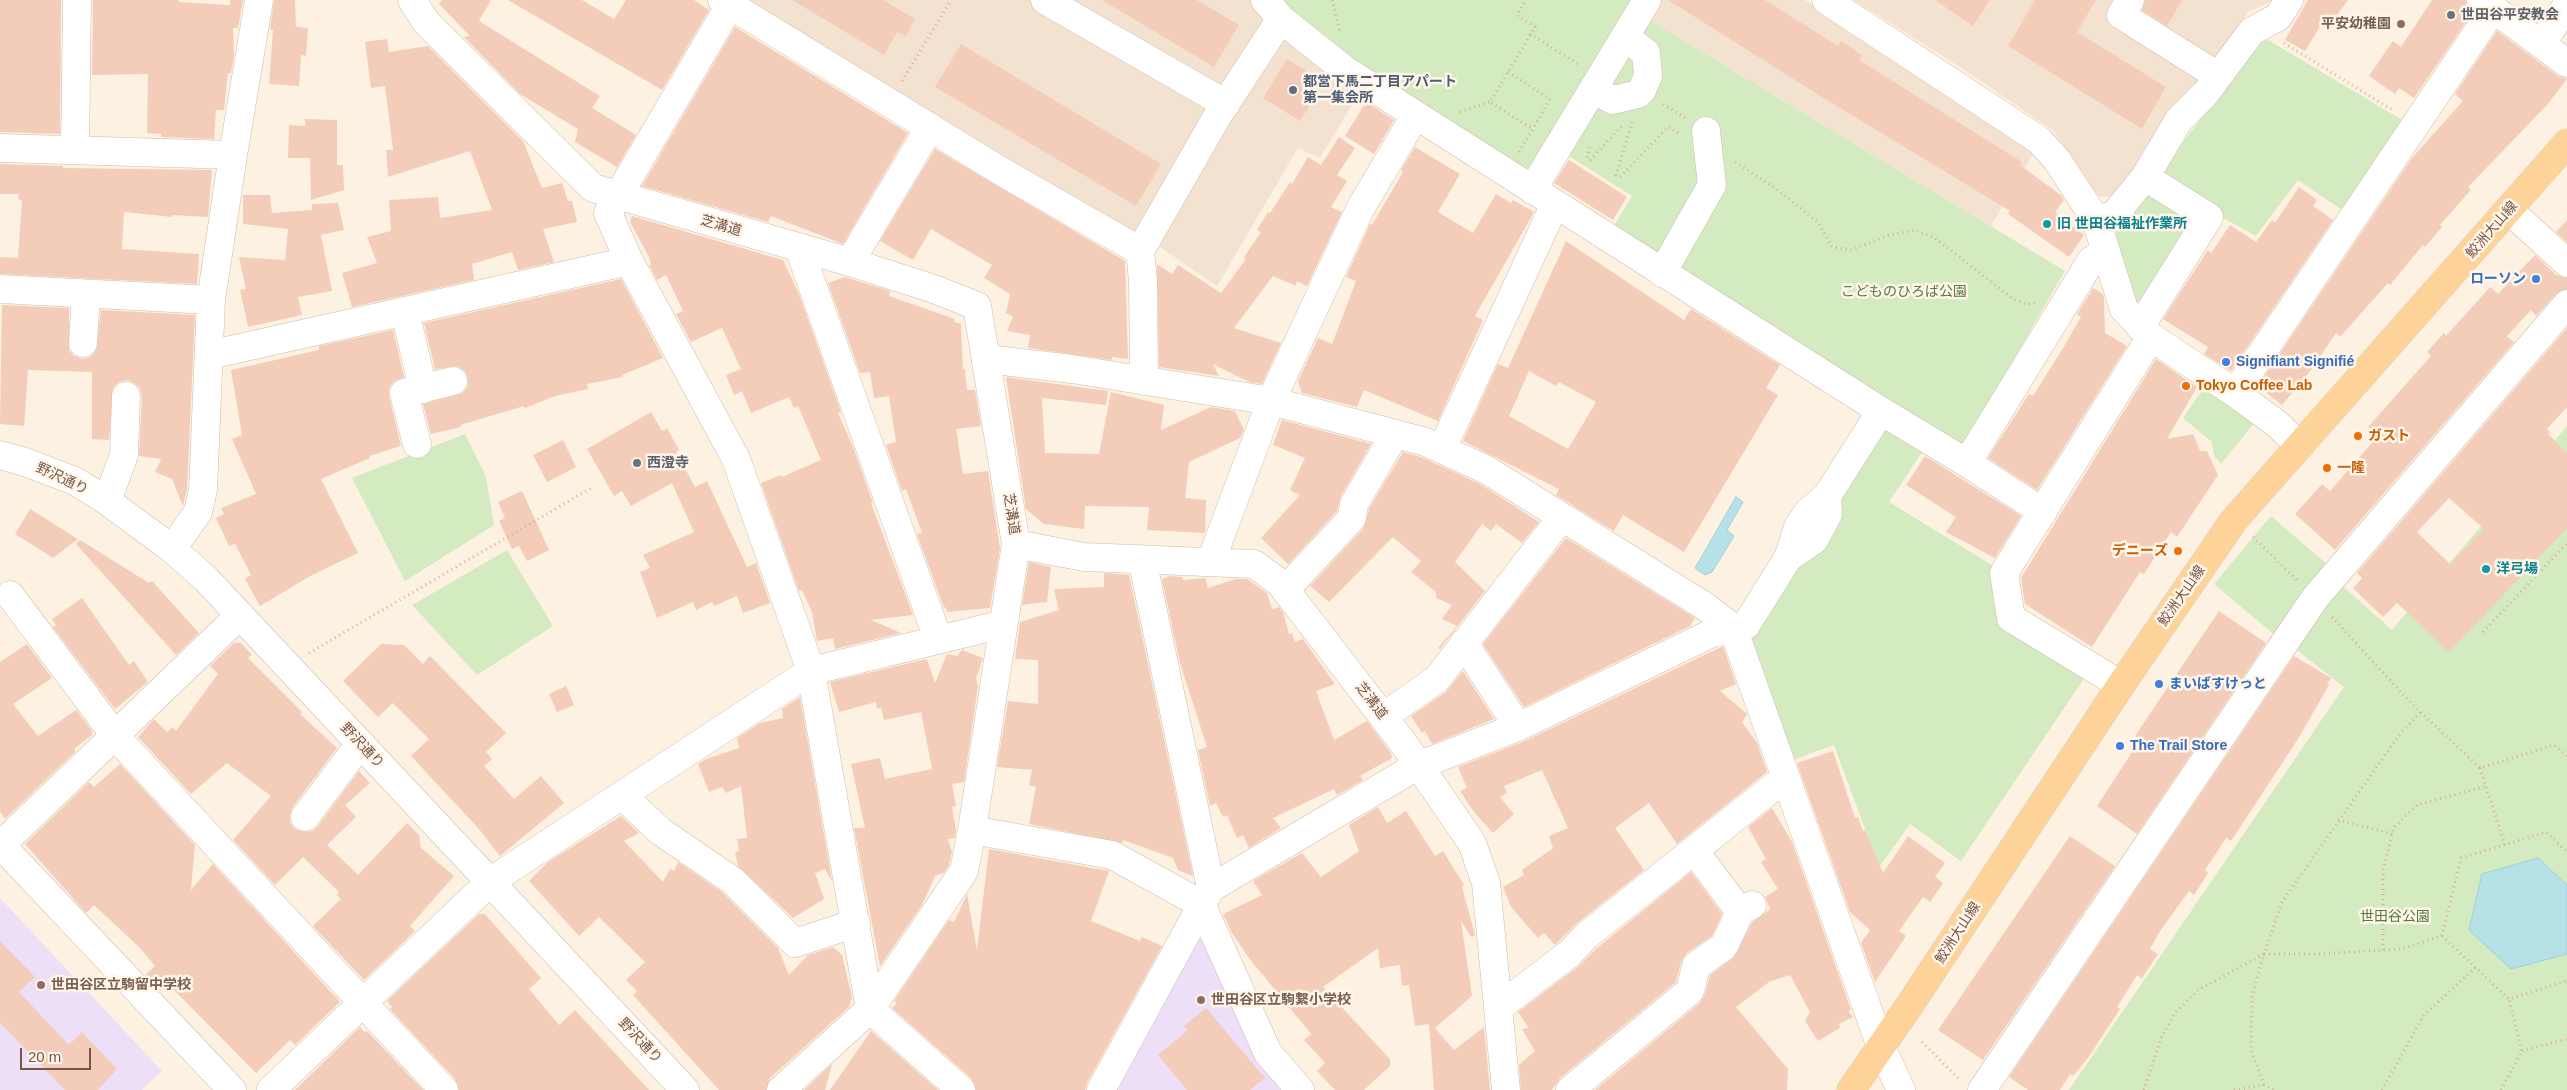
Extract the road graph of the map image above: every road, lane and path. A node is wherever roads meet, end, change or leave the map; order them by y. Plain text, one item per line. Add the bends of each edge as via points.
1 (77, 0) edge
2 (259, 0) edge
3 (412, 0) edge
4 (951, 0) edge
5 (1045, 0) edge
6 (1332, 0) edge
7 (1526, 0) edge
8 (1647, 0) edge
9 (1826, 0) edge
10 (2130, 0) edge
11 (2289, 0) edge
12 (726, 3) edge
13 (2488, 4) edge
14 (2567, 5) edge
15 (1273, 10) edge
16 (2263, 25) junction
17 (1333, 26) dead end
18 (1340, 32) junction
19 (1530, 34) junction
20 (1346, 37) dead end
21 (1625, 37) junction
22 (2542, 43) junction
23 (2567, 63) edge
24 (1508, 72) junction
25 (2218, 76) junction
26 (1596, 84) junction
27 (1645, 92) junction
28 (1490, 102) junction
29 (890, 103) junction
30 (1226, 104) junction
31 (1453, 108) dead end
32 (1415, 116) junction
33 (2416, 125) junction
34 (930, 127) junction
35 (1533, 129) junction
36 (1592, 140) dead end
37 (1707, 140) junction
38 (2567, 143) edge
39 (0, 148) edge
40 (76, 149) junction
41 (233, 155) junction
42 (1506, 174) junction
43 (2145, 177) junction
44 (1532, 190) junction
45 (618, 197) junction
46 (1555, 204) junction
47 (2509, 210) junction
48 (2096, 220) junction
49 (799, 248) junction
50 (1140, 251) junction
51 (2106, 251) junction
52 (629, 261) junction
53 (850, 262) junction
54 (2567, 263) edge
55 (1662, 272) junction
56 (0, 289) edge
57 (96, 294) junction
58 (211, 300) junction
59 (2026, 304) dead end
60 (2567, 304) edge
61 (405, 311) junction
62 (2145, 332) junction
63 (83, 343) dead end
64 (209, 355) junction
65 (986, 359) junction
66 (453, 381) dead end
67 (1144, 381) junction
68 (423, 389) junction
69 (2235, 393) junction
70 (126, 396) dead end
71 (1270, 401) junction
72 (1881, 411) junction
73 (1395, 434) junction
74 (417, 444) dead end
75 (2300, 446) junction
76 (1442, 449) junction
77 (0, 455) edge
78 (1967, 463) junction
79 (594, 487) dead end
80 (107, 501) junction
81 (2043, 512) junction
82 (1562, 517) junction
83 (2567, 543) edge
84 (1016, 544) junction
85 (172, 549) junction
86 (1142, 559) junction
87 (1211, 561) junction
88 (1285, 590) junction
89 (10, 595) dead end
90 (240, 615) junction
91 (1003, 624) junction
92 (1733, 628) junction
93 (2484, 632) dead end
94 (938, 639) junction
95 (1464, 643) junction
96 (301, 657) dead end
97 (811, 671) junction
98 (2121, 685) junction
99 (2410, 702) dead end
100 (2421, 712) junction
101 (1383, 717) junction
102 (1518, 727) junction
103 (116, 737) junction
104 (360, 744) junction
105 (2567, 756) edge
106 (1417, 766) junction
107 (2480, 768) junction
108 (1786, 776) junction
109 (2486, 786) junction
110 (623, 796) junction
111 (305, 817) dead end
112 (2338, 820) junction
113 (972, 830) junction
114 (2393, 834) junction
115 (0, 844) edge
116 (2504, 845) junction
117 (1694, 850) junction
118 (2567, 852) edge
119 (490, 881) junction
120 (1206, 896) junction
121 (856, 923) junction
122 (2442, 936) junction
123 (2383, 950) junction
124 (2264, 954) junction
125 (2476, 967) junction
126 (2567, 981) edge
127 (2509, 999) junction
128 (364, 1003) junction
129 (1498, 1008) junction
130 (870, 1009) junction
131 (2567, 1039) edge
132 (1922, 1042) dead end
133 (1881, 1047) junction
134 (2522, 1051) junction
135 (2264, 1085) junction
136 (1973, 1087) edge
137 (232, 1090) edge
138 (271, 1090) edge
139 (444, 1090) edge
140 (685, 1090) edge
141 (781, 1090) edge
142 (961, 1090) edge
143 (1101, 1090) edge
144 (1300, 1090) edge
145 (1506, 1090) edge
146 (1570, 1090) edge
147 (1851, 1090) edge
148 (1901, 1090) edge
149 (2144, 1090) edge
150 (2234, 1090) edge
151 (2274, 1090) edge
152 (2382, 1090) edge
153 (2501, 1090) edge

1 - 40 street
2 - 41 street
3 - 45 street, 芝溝道 via 426,22 593,188
4 - 29 path
5 - 30 street
6 - 18 path
7 - 19 path via 1517,15 1535,27
8 - 21 street
9 - 48 street via 2040,140 2058,160
10 - 25 street via 2121,15
11 - 16 street via 2278,17
12 - 29 street
12 - 45 street
13 - 22 street
13 - 33 street
14 - 22 street
15 - 30 street
15 - 32 street via 1346,70
16 - 25 street via 2252,31
16 - 33 path via 2276,38
17 - 18 path
18 - 20 path
19 - 24 path
19 - 26 path
21 - 26 street
21 - 27 street via 1646,53 1648,76
22 - 23 street
24 - 28 path
24 - 35 path via 1550,99
25 - 43 street via 2179,120
26 - 27 street via 1613,100
26 - 44 street
27 - 37 path
28 - 31 path via 1461,113
28 - 35 path
29 - 34 street
30 - 50 street
32 - 42 street
32 - 71 street via 1360,209
33 - 69 street
34 - 50 street
34 - 53 street
35 - 42 path
36 - 37 path via 1587,158 1590,160 1628,120 1633,123 1616,175 1620,177 1668,128
37 - 55 street via 1712,185
37 - 59 path via 1818,222 1832,247 1852,250 1886,236 1915,230 1936,238 2013,300
38 - 47 main road, 鮫洲大山線
39 - 40 street
40 - 41 street
41 - 58 street
42 - 44 street
43 - 48 street via 2114,215
43 - 62 street via 2209,217
44 - 46 street
45 - 49 street, 芝溝道
45 - 52 street via 608,213
46 - 55 street
46 - 76 street
47 - 54 street
47 - 75 main road, 鮫洲大山線
48 - 51 street
49 - 53 street, 芝溝道
49 - 94 street
50 - 67 street
51 - 62 street via 2124,309
51 - 78 street via 2091,261
52 - 61 street
52 - 97 street via 736,459
53 - 65 street, 芝溝道 via 977,306
55 - 72 street
56 - 57 street
57 - 58 street
57 - 63 street
58 - 64 street
60 - 136 street via 2315,598
61 - 64 street
61 - 68 street
62 - 69 street
62 - 81 street
64 - 85 street via 203,490 198,512
65 - 67 street
65 - 84 street, 芝溝道
66 - 68 street
67 - 71 street
68 - 74 street via 404,394
69 - 75 street via 2277,424
70 - 80 street via 124,456
71 - 73 street
71 - 87 street
72 - 78 street
72 - 92 street via 1827,496 1808,512 1798,527 1788,558 1746,624
73 - 76 street
73 - 88 street via 1354,504 1352,518
75 - 98 main road, 鮫洲大山線 via 2234,520
76 - 82 street via 1487,470
77 - 80 street, 野沢通り via 75,482
78 - 81 street
79 - 96 path
80 - 85 street, 野沢通り
81 - 98 street via 2004,573 2011,618
82 - 92 street via 1706,607
82 - 95 street
83 - 93 path
84 - 86 street, 芝溝道 via 1084,557
84 - 91 street
85 - 90 street, 野沢通り
86 - 87 street, 芝溝道
86 - 120 street
87 - 88 street, 芝溝道 via 1254,564
88 - 101 street, 芝溝道
89 - 103 street
90 - 103 street
90 - 104 street, 野沢通り
91 - 94 street
91 - 113 street
92 - 102 street via 1712,633
92 - 108 street
94 - 97 street
95 - 101 street via 1437,679
95 - 102 street
97 - 110 street
97 - 121 street
98 - 133 main road, 鮫洲大山線
99 - 100 path
100 - 107 path
100 - 112 path via 2399,735 2390,752
101 - 106 street, 芝溝道
102 - 106 street
103 - 115 street
103 - 128 street
104 - 111 street
104 - 119 street, 野沢通り
105 - 107 path via 2554,745
106 - 120 street
106 - 129 street, 芝溝道 via 1472,843 1486,883
107 - 109 path
108 - 117 street
108 - 133 street
109 - 114 path via 2417,805 2394,827
109 - 116 path
110 - 119 street
110 - 121 street via 660,831 733,881 795,942
112 - 114 path
112 - 124 path via 2282,902
113 - 120 street via 1112,856
113 - 130 street via 964,871
114 - 123 path via 2383,870
115 - 137 street
116 - 118 path via 2546,832
116 - 122 path via 2461,858
117 - 129 street
117 - 146 street via 1746,908 1724,946 1696,966 1690,992
119 - 128 street
119 - 140 street, 野沢通り
120 - 143 street
120 - 144 street via 1268,1053
121 - 130 street
122 - 123 path via 2401,949
122 - 125 path
123 - 124 path
124 - 135 path via 2252,996 2251,1050
124 - 149 path via 2212,981 2186,1000 2161,1038
125 - 127 path
125 - 152 path via 2424,1015
126 - 127 path
127 - 134 path
128 - 138 street
128 - 139 street
129 - 145 street, 芝溝道
130 - 141 street
130 - 142 street
131 - 134 path
132 - 136 path
133 - 147 main road, 鮫洲大山線
133 - 148 street
134 - 153 path
135 - 150 path
135 - 151 path

